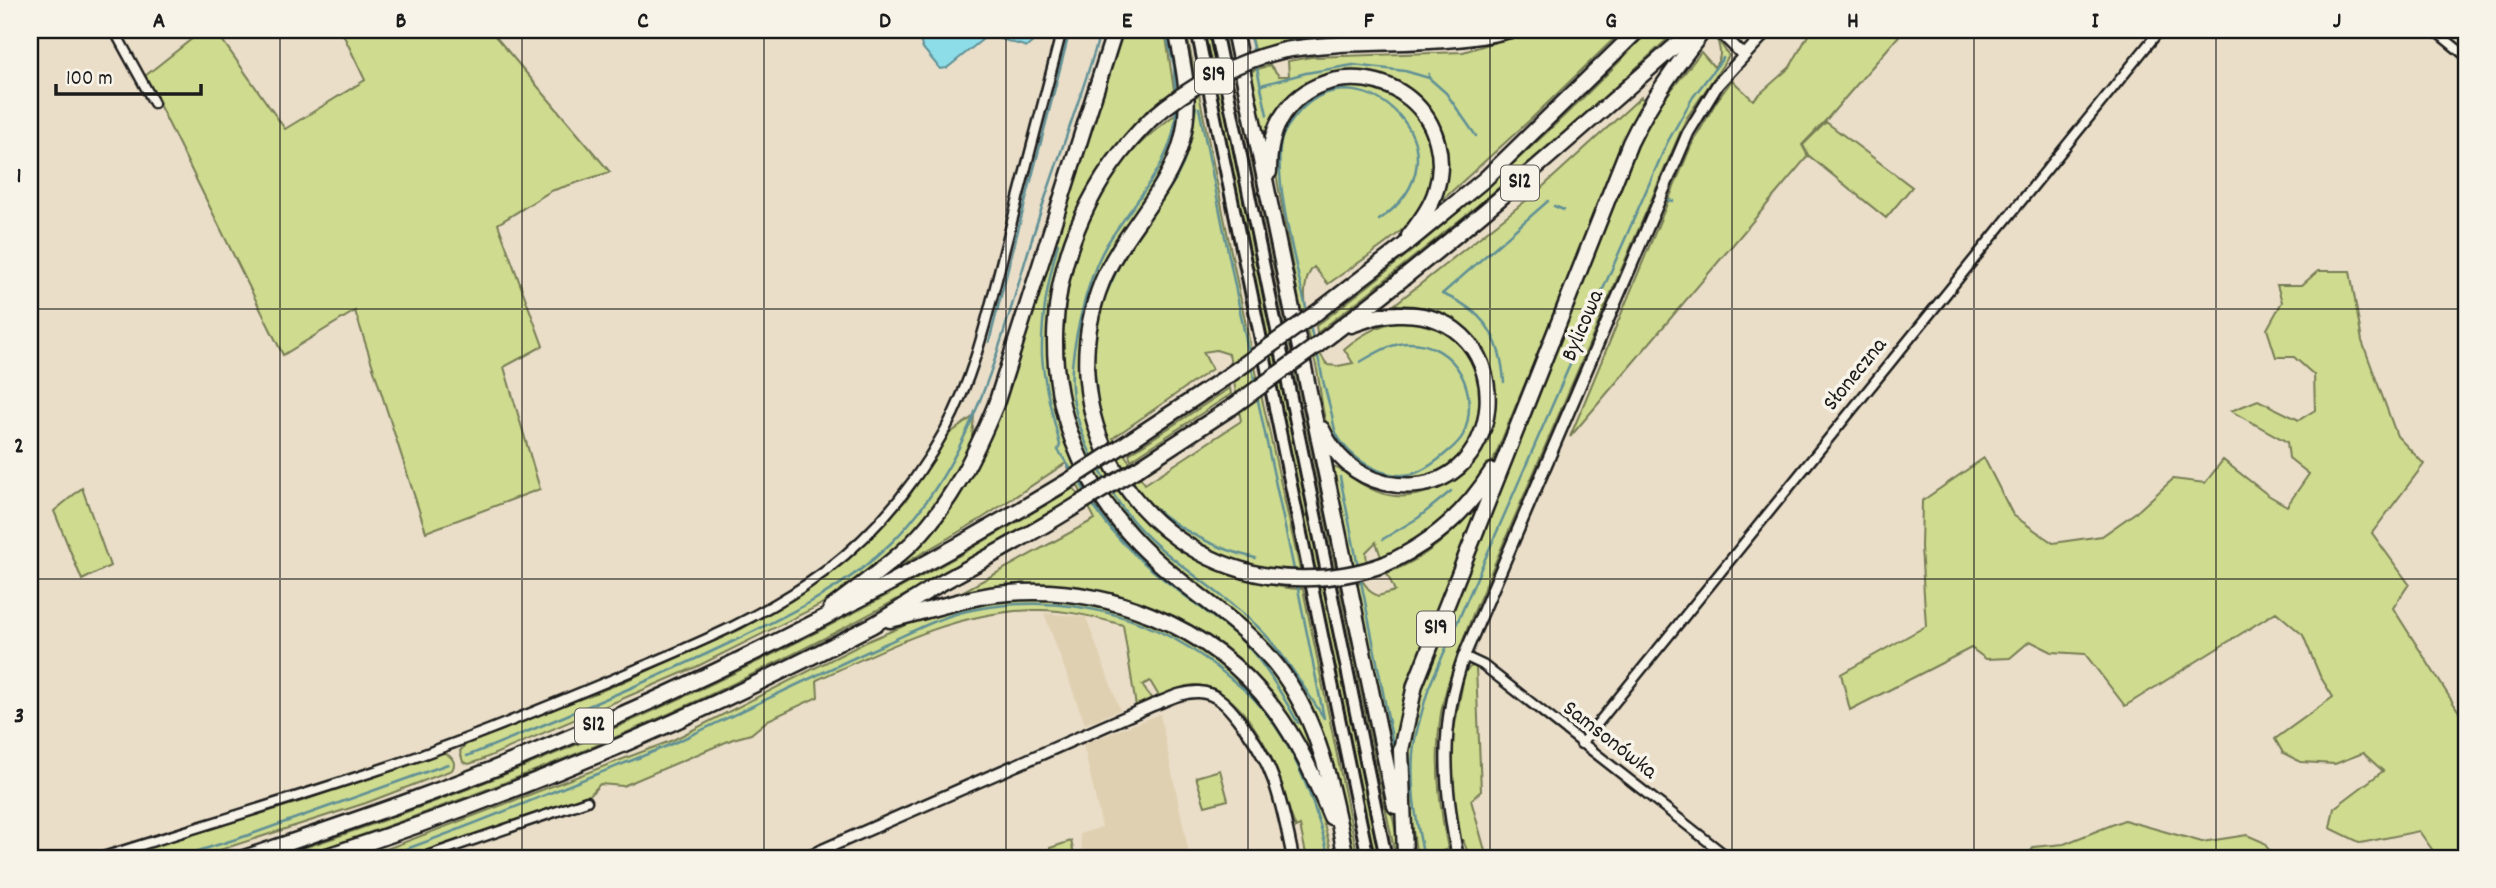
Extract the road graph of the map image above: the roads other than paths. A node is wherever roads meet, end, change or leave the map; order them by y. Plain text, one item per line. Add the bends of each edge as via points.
1 (114, 30) edge
2 (1062, 30) edge
3 (1115, 30) edge
4 (1176, 30) edge
5 (1197, 30) edge
6 (1215, 30) edge
7 (1234, 30) edge
8 (1510, 30) edge
9 (1638, 30) edge
10 (1693, 30) edge
11 (1704, 30) edge
12 (1768, 30) edge
13 (2160, 30) edge
14 (2434, 30) edge
15 (1722, 34) dead end
16 (1743, 55) junction
17 (2466, 57) edge
18 (154, 103) dead end
19 (1268, 194) junction
20 (1401, 248) junction
21 (1339, 329) junction
22 (1312, 405) junction
23 (1522, 414) junction
24 (875, 624) junction
25 (799, 632) junction
26 (1464, 656) junction
27 (1581, 744) junction
28 (587, 802) dead end
29 (1345, 851) edge
30 (1406, 857) edge
31 (100, 858) edge
32 (244, 858) edge
33 (321, 858) edge
34 (421, 858) edge
35 (804, 858) edge
36 (1293, 858) edge
37 (1368, 858) edge
38 (1386, 858) edge
39 (1458, 858) edge
40 (1729, 858) edge

1 - 18 street
2 - 31 street via 978,350 947,426 894,505 843,557 766,610 722,632 520,717 375,771
3 - 25 highway via 1000,393 974,456 945,503 912,543
4 - 23 highway, bridge via 1186,83 1185,131 1171,170 1118,251 1097,296 1087,352 1095,425 1108,458 1146,512 1174,537 1234,568 1268,576 1326,578 1365,571 1429,539 1468,505
5 - 37 main road
6 - 38 main road
7 - 19 highway
8 - 29 highway, S19, bridge via 1447,41 1285,50 1225,70 1184,93 1126,145 1098,184 1066,258 1058,296 1057,370 1066,417 1093,483 1128,532 1246,631 1292,687 1319,741
9 - 20 highway, S12 via 1485,179
10 - 21 highway, S12 via 1514,188
11 - 23 highway, S19 via 1642,116
12 - 16 street, Bylicowa
13 - 27 street, Słoneczna
14 - 17 street
15 - 16 street
16 - 26 street, Bylicowa via 1707,98 1688,134
19 - 20 highway via 1272,138 1279,121 1298,99 1339,78 1365,78 1393,87 1426,116 1440,160 1437,189
19 - 22 highway
20 - 25 highway, S12, bridge via 1228,376 1065,483
21 - 22 highway via 1397,314 1423,316 1448,327 1470,346 1484,370 1489,397 1484,430 1473,450 1452,470 1425,482 1395,485 1370,478 1345,463 1329,443
21 - 24 highway, S12, bridge via 1137,469
22 - 30 highway
23 - 30 highway, S19 via 1415,685 1401,750
24 - 29 highway via 965,600 1022,592 1123,605 1180,628 1209,645 1274,709 1307,764
24 - 33 highway, S12 via 747,688 572,766
25 - 32 highway, S12 via 532,754
26 - 27 street, Samsonówka via 1483,665
26 - 39 street, Bylicowa via 1451,705 1446,755 1447,799
27 - 40 street, Samsonówka
28 - 34 street
35 - 36 street via 1153,705 1198,692 1224,703 1263,753 1278,787

